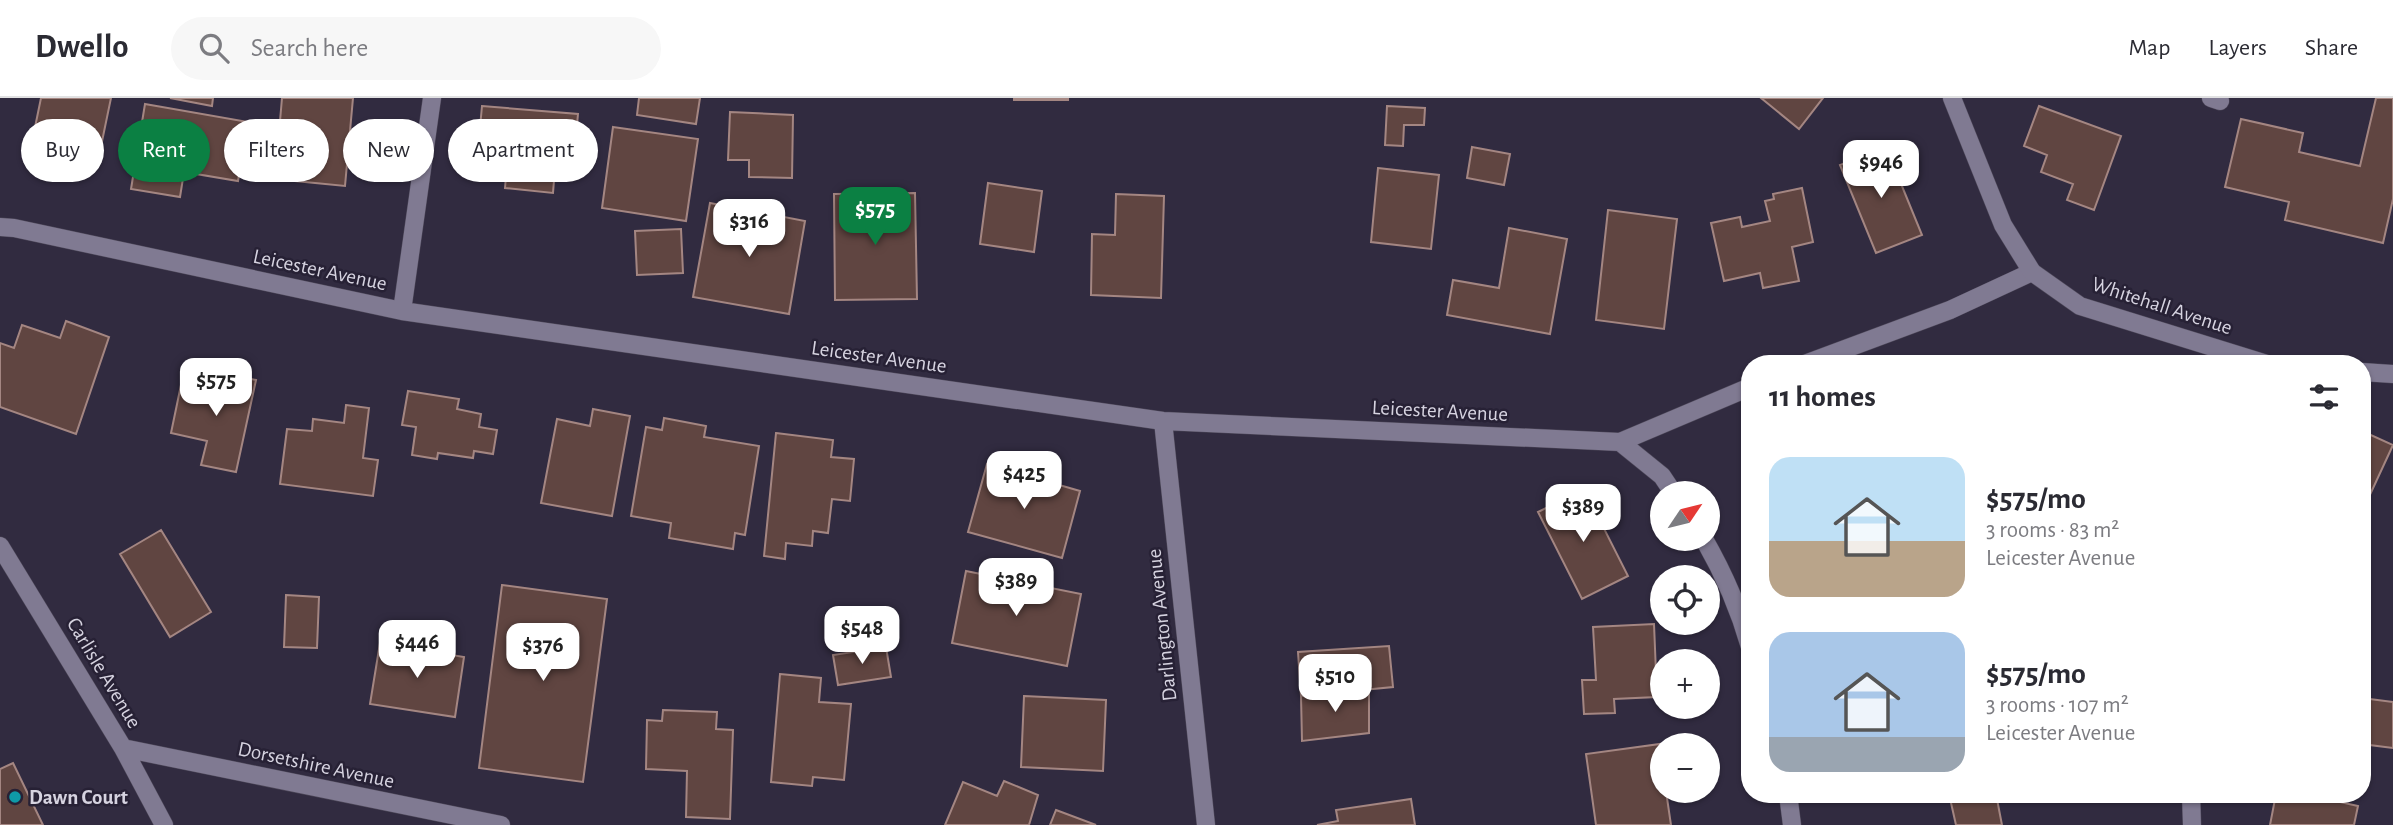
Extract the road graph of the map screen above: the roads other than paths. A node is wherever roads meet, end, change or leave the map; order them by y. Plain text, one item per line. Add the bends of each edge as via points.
1 (432, 98) edge
2 (1952, 98) edge
3 (0, 227) edge
4 (2032, 272) junction
5 (402, 311) junction
6 (1829, 355) edge
7 (2238, 355) edge
8 (2371, 373) edge
9 (2393, 374) edge
10 (1741, 391) edge
11 (1163, 421) junction
12 (1620, 442) junction
13 (1665, 481) edge
14 (0, 546) edge
15 (1711, 551) edge
16 (1741, 616) edge
17 (123, 748) junction
18 (1789, 803) edge
19 (2191, 803) edge
20 (164, 825) edge
21 (501, 825) edge
22 (1206, 825) edge
23 (1792, 825) edge
24 (2192, 825) edge

1 - 5 street
2 - 4 street, Whitehall Avenue via 2003,225
3 - 5 street, Leicester Avenue
4 - 6 street via 1950,310
4 - 7 street, Whitehall Avenue via 2080,306
5 - 11 street, Leicester Avenue
8 - 9 street
10 - 12 street, Leicester Avenue
11 - 12 street, Leicester Avenue
11 - 22 street, Darlington Avenue
12 - 13 street
14 - 17 street, Carlisle Avenue
15 - 16 street
17 - 20 street, Carlisle Avenue
17 - 21 street, Dorsetshire Avenue
18 - 23 street
19 - 24 street

